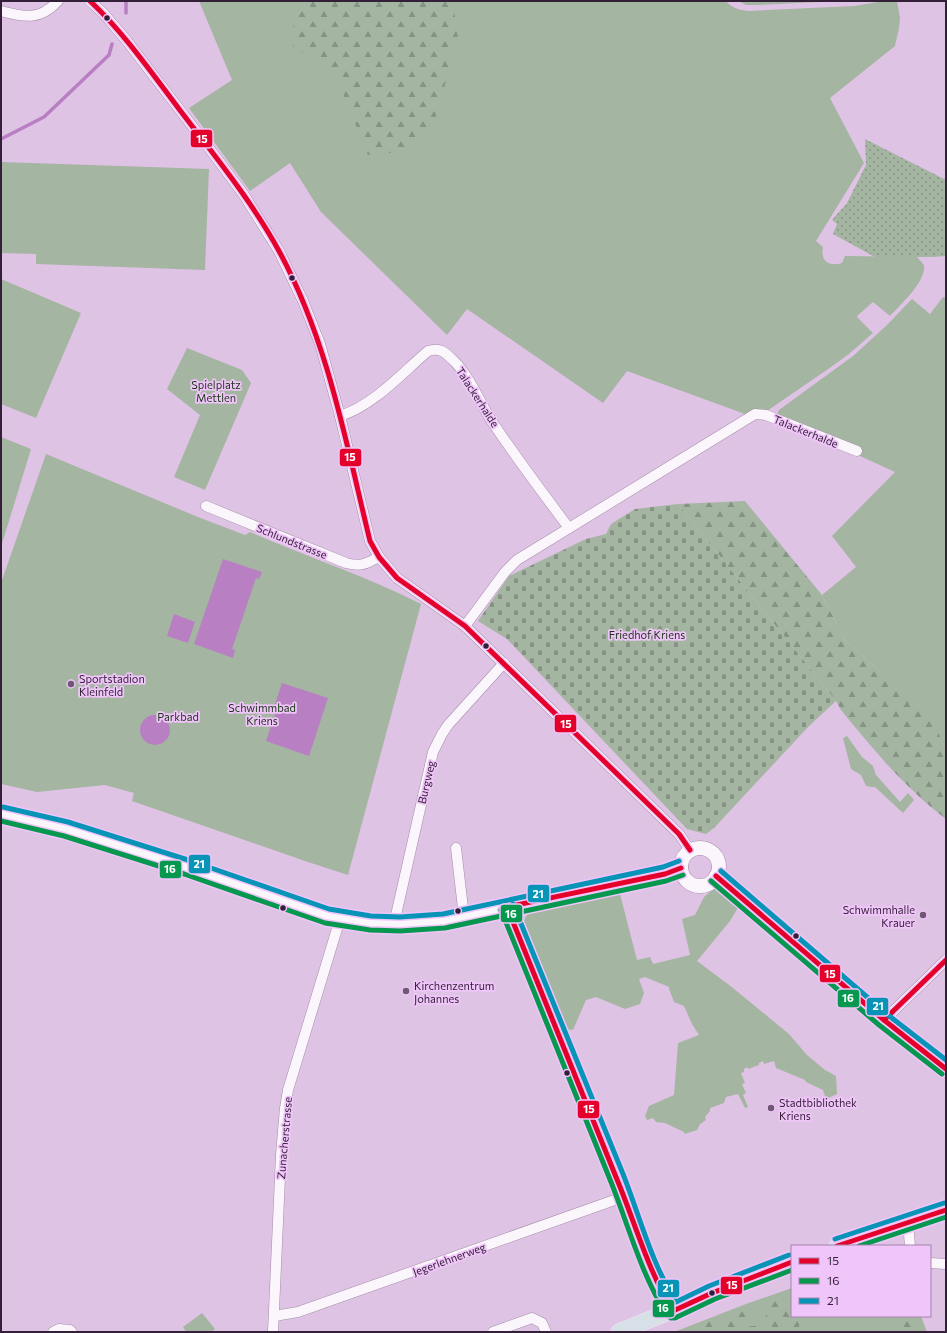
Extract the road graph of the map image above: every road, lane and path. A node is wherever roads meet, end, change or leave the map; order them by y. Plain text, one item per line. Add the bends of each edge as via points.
1 (58, 1) edge
2 (90, 1) edge
3 (1, 11) edge
4 (340, 416) junction
5 (857, 451) dead end
6 (206, 506) dead end
7 (569, 528) junction
8 (379, 557) junction
9 (465, 626) junction
10 (504, 663) junction
11 (1, 814) edge
12 (456, 848) dead end
13 (690, 850) junction
14 (681, 868) junction
15 (716, 876) junction
16 (507, 908) junction
17 (464, 917) junction
18 (340, 919) junction
19 (396, 924) junction
20 (946, 960) edge
21 (884, 1020) junction
22 (946, 1070) edge
23 (623, 1197) junction
24 (946, 1210) edge
25 (908, 1222) junction
26 (840, 1245) edge
27 (910, 1245) edge
28 (791, 1262) edge
29 (931, 1262) edge
30 (946, 1264) edge
31 (673, 1311) junction
32 (274, 1316) junction
33 (53, 1332) edge
34 (72, 1332) edge
35 (273, 1332) edge
36 (493, 1332) edge
37 (546, 1332) edge
38 (620, 1332) edge

1 - 3 street via 48,11 27,17
2 - 4 street via 127,41 204,142 244,195 279,251 320,344
4 - 7 street, Talackerhalde via 364,406 428,351 441,350 464,373 490,417
4 - 8 street via 370,541
5 - 7 street, Talackerhalde via 755,414
6 - 8 street, Schlundstrasse via 346,563 358,566
7 - 9 street, Talackerhalde via 517,560
8 - 9 street via 397,578
9 - 10 street
10 - 13 street via 679,834
10 - 19 street, Burgweg via 448,725 433,752
11 - 18 street via 66,829
12 - 17 street
13 - 14 street via 681,861
13 - 15 street via 704,848 715,856 718,862
14 - 15 street via 682,875 692,884 699,886 712,881
14 - 16 street via 665,874
15 - 21 street
16 - 17 street
16 - 23 street
17 - 19 street
18 - 19 street
18 - 32 street, Zunacherstrasse via 288,1090 285,1108
20 - 21 street
21 - 22 street
23 - 31 street via 657,1283
23 - 32 street, Jegerlehnerweg via 298,1312
24 - 25 main road
25 - 26 main road
25 - 27 street
28 - 31 main road
29 - 30 street
31 - 38 main road
32 - 35 street, Zunacherstrasse
33 - 34 street via 59,1329
36 - 37 street via 532,1318 542,1323

